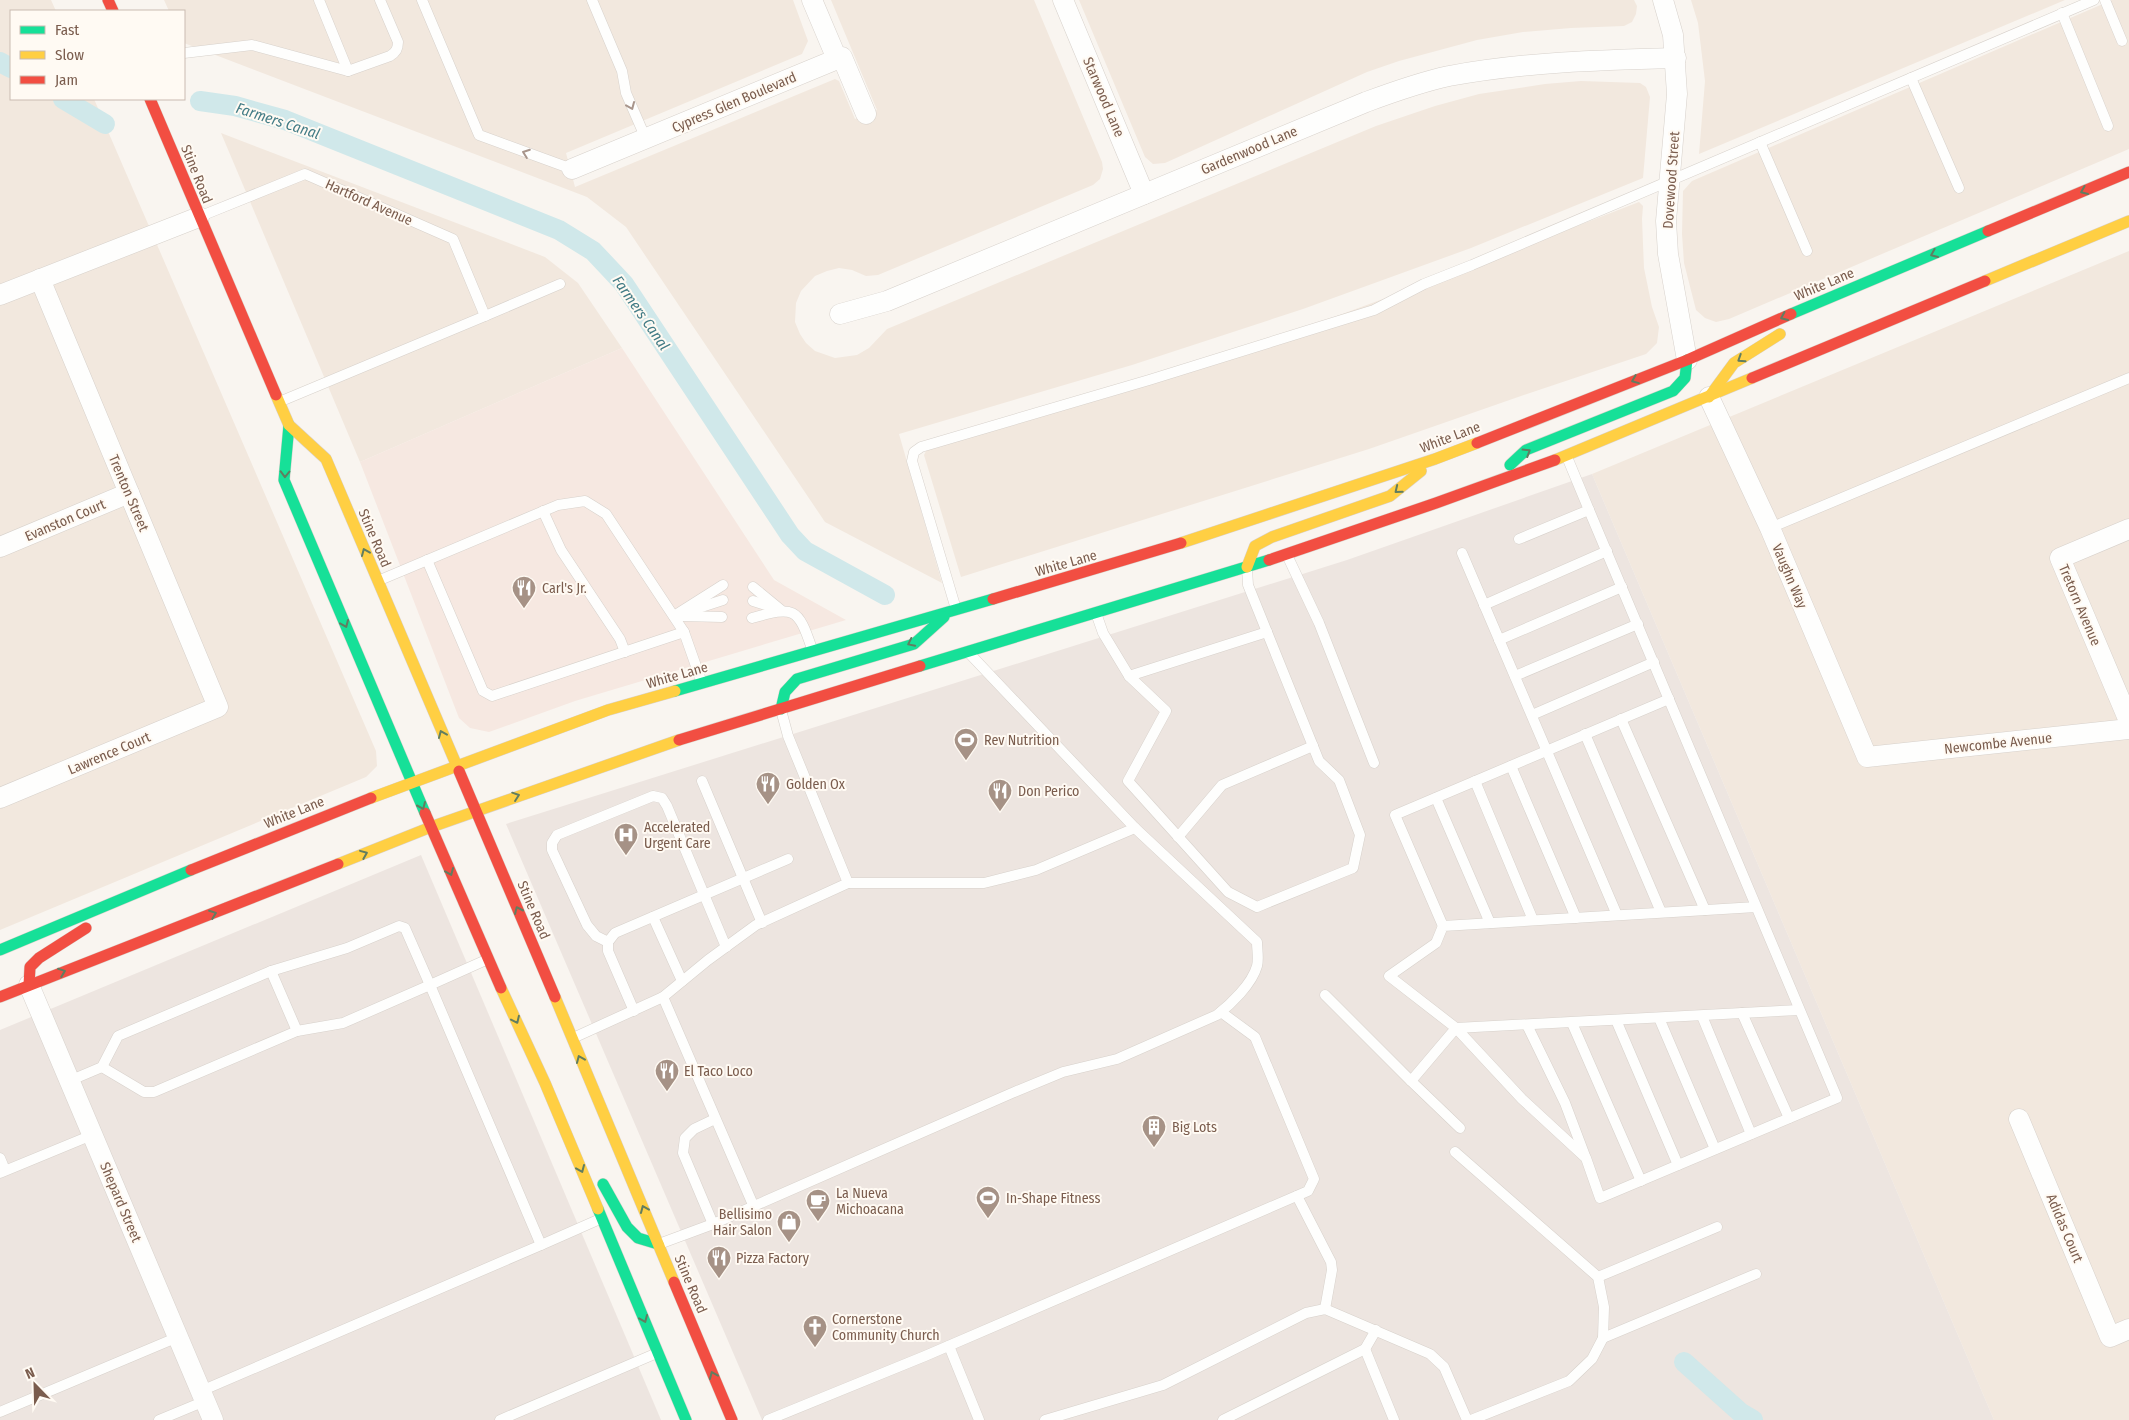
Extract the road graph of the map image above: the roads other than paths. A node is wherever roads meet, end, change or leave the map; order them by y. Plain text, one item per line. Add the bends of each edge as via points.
1 (319, 0) edge
2 (380, 0) edge
3 (422, 0) edge
4 (592, 0) edge
5 (812, 0) edge
6 (1064, 0) edge
7 (1663, 0) edge
8 (2094, 0) edge
9 (2105, 0) edge
10 (2062, 14) junction
11 (2122, 41) dead end
12 (185, 53) edge
13 (1676, 58) junction
14 (836, 59) junction
15 (348, 71) junction
16 (1911, 78) junction
17 (150, 100) edge
18 (866, 114) dead end
19 (2108, 126) dead end
20 (646, 138) junction
21 (1760, 142) junction
22 (572, 169) joint
23 (2129, 172) edge
24 (1670, 180) junction
25 (1959, 188) dead end
26 (1144, 194) junction
27 (199, 217) junction
28 (2129, 220) edge
29 (1807, 251) dead end
30 (40, 279) junction
31 (560, 284) dead end
32 (1856, 286) junction
33 (0, 295) edge
34 (840, 314) dead end
35 (485, 316) junction
36 (1687, 360) junction
37 (2129, 378) edge
38 (1709, 397) junction
39 (278, 402) junction
40 (289, 425) junction
41 (1566, 456) junction
42 (1435, 459) junction
43 (1490, 483) junction
44 (129, 493) junction
45 (1589, 510) junction
46 (543, 511) junction
47 (1770, 528) junction
48 (2129, 529) edge
49 (1519, 539) dead end
50 (0, 547) edge
51 (1607, 551) junction
52 (1462, 553) dead end
53 (1286, 554) junction
54 (426, 560) junction
55 (1247, 567) junction
56 (377, 581) junction
57 (723, 585) dead end
58 (753, 587) dead end
59 (1622, 587) junction
60 (723, 600) dead end
61 (753, 601) dead end
62 (1484, 604) junction
63 (781, 610) junction
64 (952, 611) junction
65 (1096, 613) junction
66 (674, 616) junction
67 (722, 617) dead end
68 (752, 618) dead end
69 (1638, 624) junction
70 (684, 632) junction
71 (1267, 632) junction
72 (1500, 640) junction
73 (812, 651) junction
74 (625, 652) junction
75 (968, 653) junction
76 (1654, 662) junction
77 (1129, 676) junction
78 (1515, 676) junction
79 (702, 684) junction
80 (1669, 699) junction
81 (218, 708) joint
82 (781, 709) junction
83 (1532, 715) junction
84 (1621, 719) junction
85 (2129, 721) edge
86 (2129, 729) edge
87 (1585, 734) junction
88 (1313, 746) junction
89 (1547, 750) junction
90 (1868, 757) joint
91 (1374, 763) dead end
92 (455, 765) junction
93 (1511, 766) junction
94 (702, 781) dead end
95 (1475, 781) junction
96 (411, 782) junction
97 (0, 798) edge
98 (1436, 798) junction
99 (475, 811) junction
100 (431, 827) junction
101 (1135, 828) junction
102 (1178, 837) junction
103 (788, 859) dead end
104 (744, 879) junction
105 (848, 883) junction
106 (148, 888) junction
107 (704, 895) junction
108 (1756, 907) junction
109 (1705, 910) junction
110 (1661, 912) junction
111 (1617, 915) junction
112 (653, 917) junction
113 (1576, 918) junction
114 (1533, 920) junction
115 (762, 922) junction
116 (1490, 923) junction
117 (1443, 926) junction
118 (608, 942) junction
119 (726, 947) junction
120 (0, 950) edge
121 (487, 959) junction
122 (271, 971) junction
123 (682, 982) junction
124 (29, 985) junction
125 (430, 985) junction
126 (1325, 995) dead end
127 (0, 997) edge
128 (663, 997) junction
129 (1799, 1010) junction
130 (634, 1011) junction
131 (1221, 1012) junction
132 (1742, 1013) junction
133 (1702, 1016) junction
134 (1659, 1018) junction
135 (1616, 1020) junction
136 (1572, 1022) junction
137 (1527, 1025) junction
138 (1456, 1028) junction
139 (297, 1031) junction
140 (572, 1039) junction
141 (102, 1067) junction
142 (70, 1081) junction
143 (1412, 1081) junction
144 (544, 1083) junction
145 (1789, 1118) junction
146 (715, 1119) junction
147 (2019, 1119) dead end
148 (1460, 1128) dead end
149 (1751, 1134) junction
150 (92, 1135) junction
151 (1715, 1149) junction
152 (1455, 1152) dead end
153 (0, 1158) edge
154 (1586, 1158) junction
155 (1678, 1165) junction
156 (3, 1172) edge
157 (1641, 1181) junction
158 (1297, 1196) junction
159 (754, 1207) junction
160 (619, 1211) junction
161 (602, 1218) junction
162 (714, 1224) junction
163 (1717, 1227) dead end
164 (658, 1244) junction
165 (541, 1245) junction
166 (1756, 1274) dead end
167 (1598, 1277) junction
168 (1325, 1309) junction
169 (2129, 1329) edge
170 (1376, 1330) junction
171 (178, 1337) junction
172 (1603, 1338) junction
173 (949, 1346) junction
174 (1365, 1349) junction
175 (658, 1352) junction
176 (203, 1396) junction
177 (0, 1412) edge
178 (686, 1418) edge
179 (159, 1420) edge
180 (213, 1420) edge
181 (500, 1420) edge
182 (732, 1420) edge
183 (768, 1420) edge
184 (979, 1420) edge
185 (1045, 1420) edge
186 (1223, 1420) edge
187 (1394, 1420) edge
188 (1467, 1420) edge
189 (1472, 1420) edge

1 - 15 lane
2 - 15 lane via 398,42 396,52
22 -> 3 lane via 478,135
4 -> 20 lane
5 - 14 street
6 - 26 street, Starwood Lane
7 - 13 street, Dovewood Street
8 - 10 lane
9 - 11 lane
10 - 16 lane
10 - 19 lane
12 - 15 lane via 252,44
13 - 24 street, Dovewood Street via 1678,94
13 - 26 street, Gardenwood Lane via 1561,63 1448,76 1402,88
14 - 18 street via 842,57
14 - 20 street, Cypress Glen Boulevard
16 - 21 lane
16 - 25 lane
17 - 27 main road, Stine Road
20 - 22 street, Cypress Glen Boulevard
21 - 24 lane
21 - 29 lane
23 -> 32 main road, White Lane
24 - 36 street, Dovewood Street via 1666,221 1668,254
24 - 64 lane via 1424,284 1374,310 921,447 914,452 912,461
26 - 34 street, Gardenwood Lane via 887,301
27 - 30 street, Hartford Avenue
27 - 35 lane, Hartford Avenue via 305,174 453,238
27 - 39 main road, Stine Road
28 - 38 main road
30 - 33 street, Hartford Avenue
30 - 44 street, Trenton Street
31 - 35 lane
32 -> 36 main road, White Lane
32 -> 38 main road via 1734,364
35 - 39 lane
36 -> 42 main road, White Lane
43 -> 36 main road via 1526,450 1673,391 1683,383 1688,371
37 - 47 lane
38 - 41 main road
38 - 47 street, Vaughn Way
39 - 40 main road, Stine Road
56 -> 40 main road, Stine Road via 326,459
40 -> 96 main road via 284,480
41 - 43 main road
41 - 45 lane
42 -> 55 main road via 1390,496 1272,537 1255,546
42 - 64 main road, White Lane via 1252,521
43 - 53 main road
44 - 50 street, Evanston Court
44 - 81 street, Trenton Street
45 - 49 lane
45 - 51 lane
46 - 54 lane
46 - 66 lane via 558,505 585,502 606,514
46 - 74 lane via 560,550 620,639
47 - 90 street, Vaughn Way
48 - 85 street, Tretorn Avenue via 2060,558
51 - 59 lane
51 - 62 lane
52 - 62 lane
53 - 55 main road
53 - 91 lane via 1319,623
54 - 56 lane
54 - 74 lane via 483,691 492,696
55 - 65 main road
55 - 71 lane via 1248,585
92 -> 56 main road, Stine Road
57 - 66 lane
58 - 63 lane
59 - 69 lane
59 - 72 lane
60 - 66 lane
61 - 63 lane
62 - 72 lane
63 - 68 lane
63 - 73 lane via 798,616 804,624
64 - 73 main road, White Lane
64 -> 82 main road via 914,644 797,679 785,692
65 - 75 main road
65 - 77 lane via 1103,633
66 - 67 lane
66 - 70 lane
69 - 76 lane
69 - 78 lane
70 - 74 lane
70 - 79 lane
71 - 77 lane
71 - 88 lane
72 - 78 lane
73 - 79 main road, White Lane
75 - 82 main road
75 - 101 lane
76 - 80 lane
76 - 83 lane
77 - 102 lane via 1166,711 1128,781
78 - 83 lane
79 - 92 main road, White Lane via 608,710
80 - 84 lane
80 - 108 lane
81 - 97 street, Lawrence Court
99 -> 82 main road via 642,752
82 - 105 lane via 788,736
83 - 89 lane
84 - 87 lane
84 - 109 lane
86 - 90 street, Newcombe Avenue
87 - 89 lane
87 - 110 lane
88 - 102 lane via 1222,785
88 - 102 lane via 1319,761 1339,780 1360,835 1353,868 1257,907 1228,892
89 - 93 lane
89 - 111 lane
92 - 96 main road, White Lane
92 - 99 main road, Stine Road
93 - 95 lane
93 - 113 lane
94 - 104 lane
95 - 98 lane
95 - 114 lane
96 -> 100 main road
96 - 106 main road, White Lane
98 - 116 lane
98 - 117 lane via 1395,816
99 - 100 main road
140 -> 99 main road, Stine Road
100 -> 121 main road
124 -> 100 main road
101 - 105 lane via 1036,870 984,883
101 - 131 lane via 1257,942 1257,967 1241,993
103 - 104 lane
104 - 107 lane
104 - 115 lane
105 - 115 lane
106 - 120 main road, White Lane
106 - 124 main road via 39,958 30,967
107 - 112 lane
107 - 118 lane via 662,798 653,796 558,835 552,843 552,850 587,925 596,936
107 - 119 lane
108 - 109 lane
108 - 129 lane
109 - 110 lane
110 - 111 lane
111 - 113 lane
112 - 118 lane via 615,933
112 - 123 lane
113 - 114 lane
114 - 116 lane
115 - 119 lane
116 - 117 lane
117 - 138 lane via 1436,943 1389,976
118 - 130 lane via 608,951
119 - 123 lane
121 - 125 lane
121 -> 144 main road
122 - 125 lane via 347,948 402,926
122 - 139 lane
122 - 141 lane via 118,1036
123 - 128 lane
124 - 127 main road
124 - 142 street, Shepard Street
125 - 139 lane via 343,1023
125 - 165 lane
126 - 143 lane
128 - 130 lane
128 - 146 lane
129 - 132 lane
129 - 145 lane via 1837,1098
130 - 140 lane
131 - 158 lane via 1255,1038 1314,1179 1308,1190
131 - 159 lane via 1117,1059 1063,1072 1012,1093
132 - 133 lane
132 - 145 lane
133 - 134 lane
133 - 149 lane
134 - 135 lane
134 - 151 lane
135 - 136 lane
135 - 155 lane
136 - 137 lane
136 - 157 lane
137 - 138 lane
137 - 154 lane via 1565,1103
138 - 143 lane
138 - 154 lane via 1522,1099
139 - 141 lane via 149,1093
164 -> 140 main road, Stine Road
141 - 142 lane
142 - 150 street, Shepard Street
143 - 148 lane
144 - 160 main road
144 -> 161 main road
145 - 149 lane
146 - 159 lane
146 - 162 lane via 694,1129 685,1138 683,1153
147 - 169 street, Adidas Court via 2110,1337
149 - 151 lane
150 - 156 lane
150 - 171 street, Shepard Street
151 - 155 lane
152 - 167 lane
153 - 156 lane
154 - 157 lane via 1600,1198
155 - 157 lane
158 - 168 lane via 1331,1262
158 - 173 lane
159 - 162 lane
160 - 161 lane
160 - 164 main road via 627,1227 638,1238
161 - 165 lane
161 -> 175 main road
162 - 164 lane
163 - 167 lane
182 -> 164 main road, Stine Road
165 - 176 lane
166 - 172 lane
167 - 172 lane via 1604,1307
168 - 170 lane
168 - 185 lane via 1306,1313 1163,1385
170 - 174 lane
170 - 188 lane via 1430,1354 1444,1367
171 - 176 street, Shepard Street
171 - 177 lane
172 - 189 lane via 1592,1359 1569,1381
173 - 183 lane
173 - 184 lane
174 - 186 lane
174 - 187 lane
175 - 178 main road
175 - 181 lane
176 - 179 lane
176 - 180 street, Shepard Street

